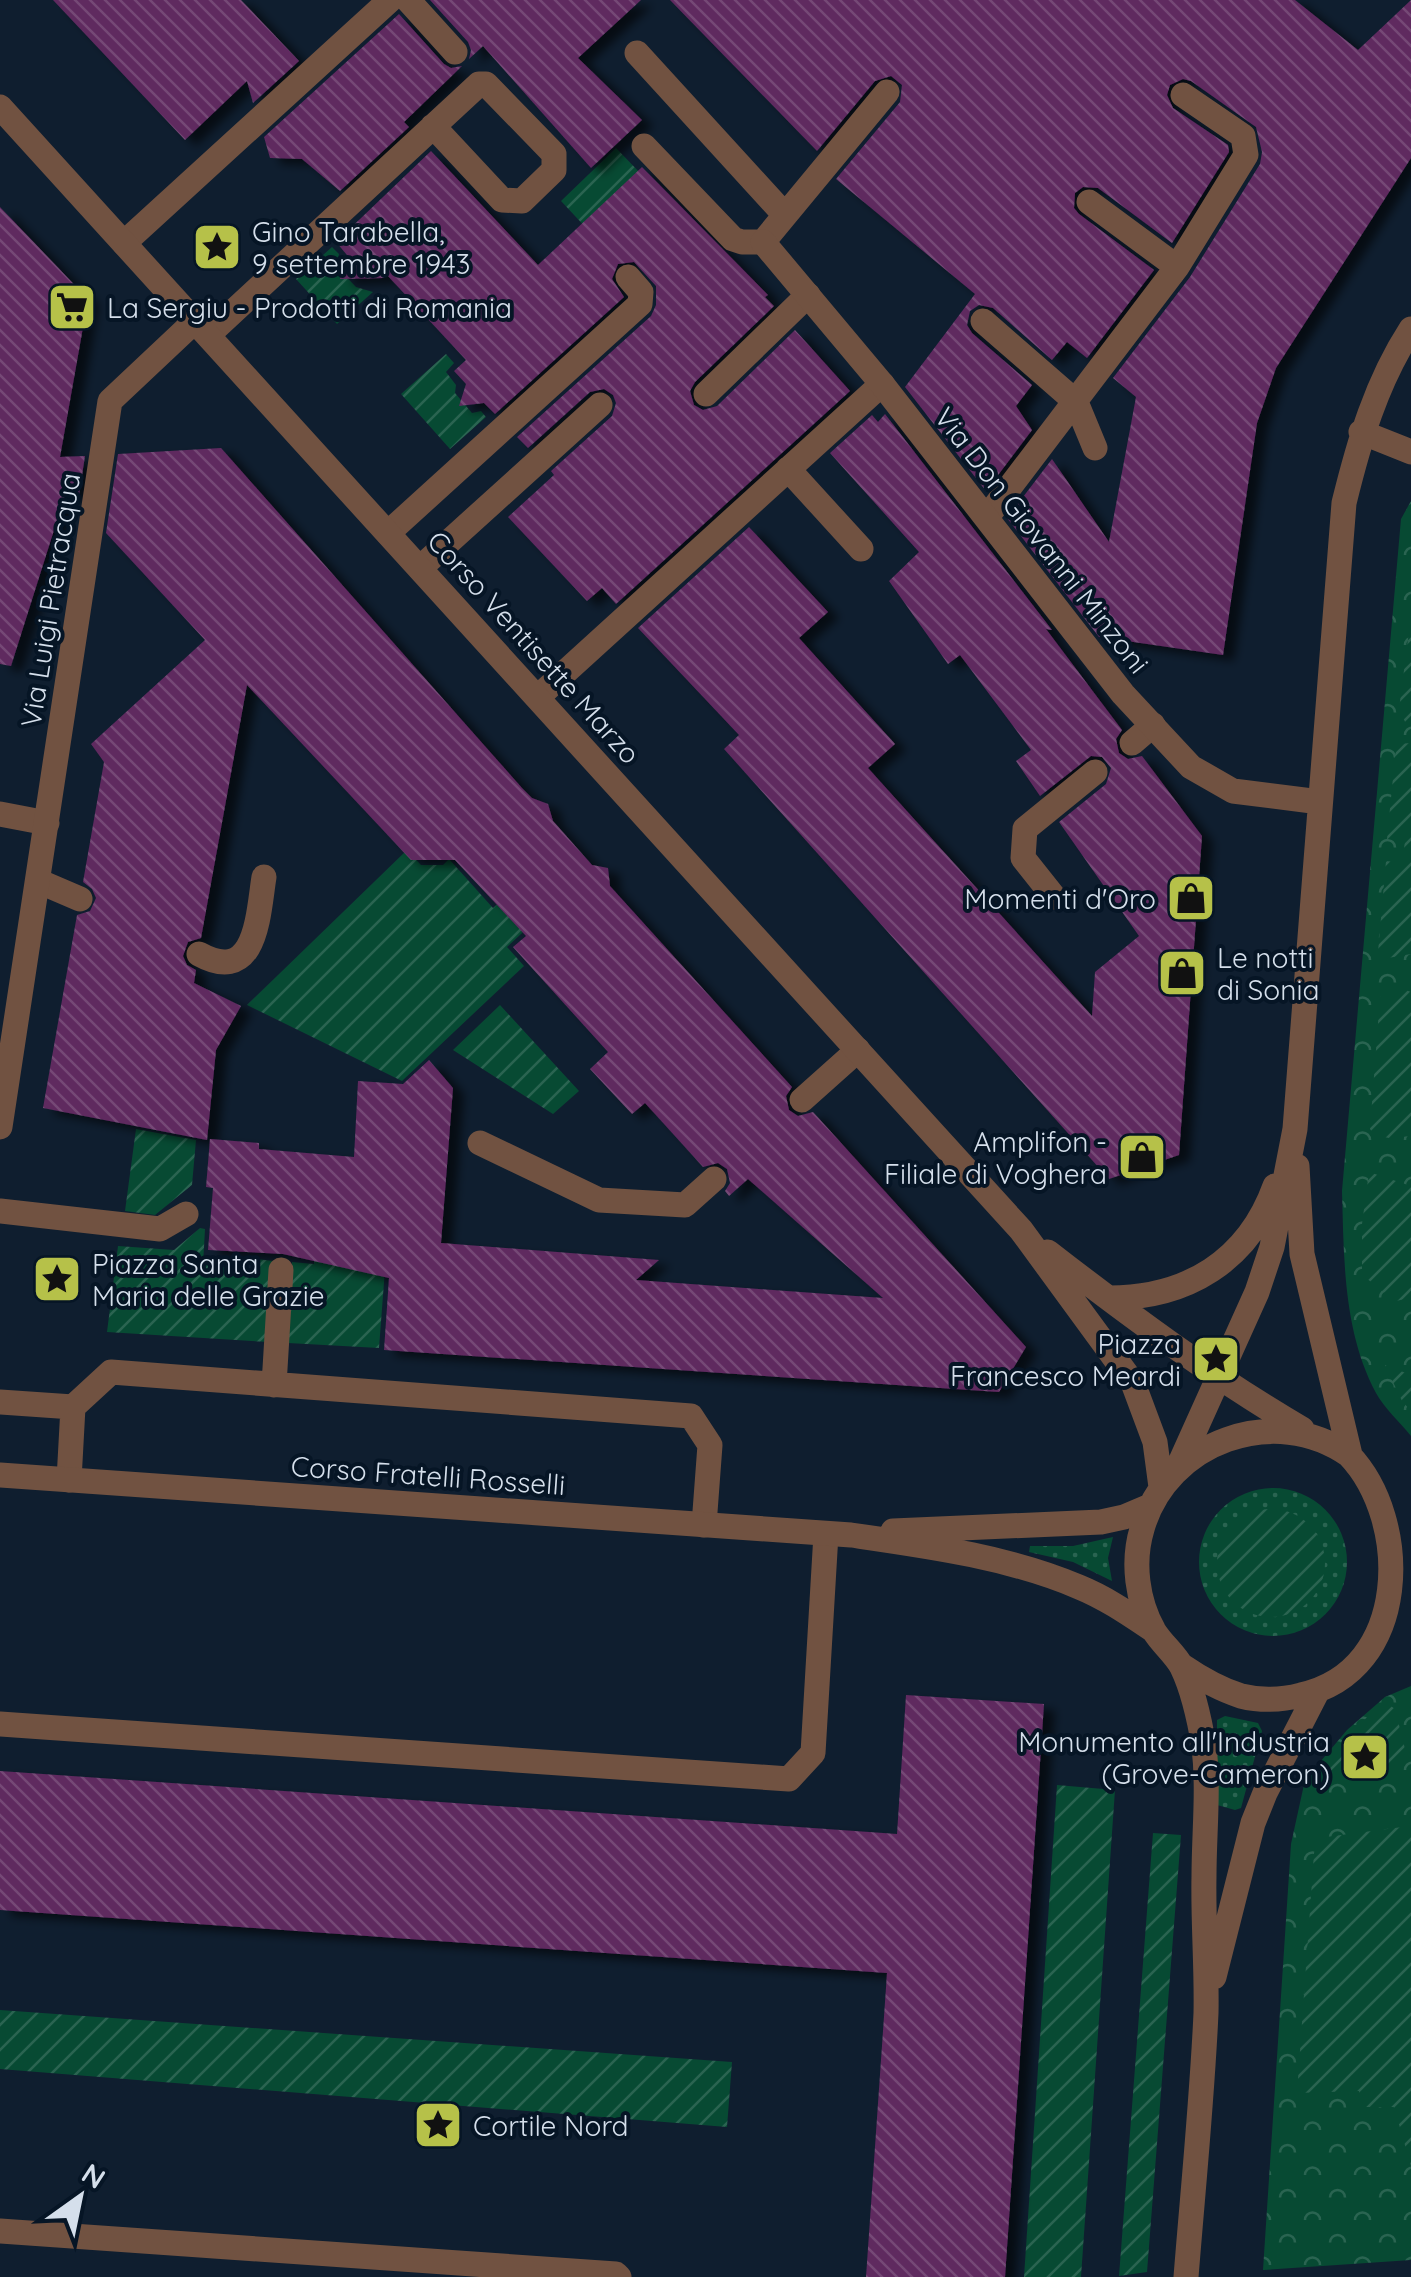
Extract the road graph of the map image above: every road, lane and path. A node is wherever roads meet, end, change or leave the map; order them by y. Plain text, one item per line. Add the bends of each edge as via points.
1 (390, 0) edge
2 (408, 0) edge
3 (454, 52) dead end
4 (637, 54) dead end
5 (887, 92) dead end
6 (1183, 95) dead end
7 (0, 107) edge
8 (433, 126) junction
9 (644, 146) dead end
10 (1088, 202) dead end
11 (784, 214) junction
12 (763, 242) junction
13 (124, 243) junction
14 (1177, 266) junction
15 (628, 277) dead end
16 (808, 295) junction
17 (983, 321) dead end
18 (202, 328) junction
19 (1411, 329) edge
20 (882, 384) junction
21 (706, 394) dead end
22 (1076, 402) junction
23 (600, 405) dead end
24 (1361, 432) junction
25 (1094, 448) dead end
26 (1411, 452) edge
27 (788, 469) junction
28 (986, 517) junction
29 (388, 533) junction
30 (861, 549) dead end
31 (420, 568) junction
32 (539, 696) junction
33 (1153, 726) junction
34 (1132, 742) dead end
35 (1096, 772) dead end
36 (1320, 802) junction
37 (0, 814) edge
38 (46, 824) junction
39 (264, 877) dead end
40 (38, 881) junction
41 (1054, 897) dead end
42 (80, 899) dead end
43 (199, 954) dead end
44 (858, 1050) junction
45 (802, 1100) dead end
46 (2, 1114) edge
47 (1295, 1129) junction
48 (480, 1143) dead end
49 (714, 1179) dead end
50 (0, 1211) edge
51 (186, 1214) dead end
52 (1021, 1230) junction
53 (281, 1270) dead end
54 (1109, 1298) junction
55 (1220, 1378) junction
56 (274, 1385) junction
57 (0, 1402) edge
58 (73, 1407) junction
59 (1314, 1436) junction
60 (1350, 1455) junction
61 (0, 1474) edge
62 (69, 1480) junction
63 (1381, 1485) junction
64 (1163, 1487) junction
65 (1411, 1506) edge
66 (704, 1525) junction
67 (839, 1534) junction
68 (1153, 1630) junction
69 (1411, 1631) edge
70 (1384, 1640) junction
71 (1181, 1665) junction
72 (1316, 1692) junction
73 (0, 1724) edge
74 (1206, 2011) junction
75 (0, 2231) edge
76 (619, 2277) edge
77 (1186, 2277) edge

1 - 13 street
2 - 3 street
4 - 11 street
5 - 11 street
6 - 14 street via 1243,136 1246,155
7 - 13 street, Corso Ventisette Marzo
8 - 8 street, Via Luigi Pietracqua via 502,200 522,201 554,170 554,154 486,84
8 - 18 street, Via Luigi Pietracqua
9 - 12 street via 732,239
10 - 14 street
11 - 12 street
12 - 16 street, Via Don Giovanni Minzoni
13 - 18 street, Corso Ventisette Marzo
14 - 22 street
15 - 29 street via 641,292 640,304
16 - 20 street, Via Don Giovanni Minzoni
16 - 21 street
17 - 22 street
18 - 29 street, Corso Ventisette Marzo
18 - 38 street, Via Luigi Pietracqua via 110,401
19 - 24 street
20 - 27 street
20 - 28 street, Via Don Giovanni Minzoni
22 - 25 street
22 - 28 street
23 - 31 street
24 - 26 street
24 - 36 street via 1344,503
27 - 30 street
27 - 32 street
28 - 33 street, Via Don Giovanni Minzoni
29 - 31 street, Corso Ventisette Marzo
31 - 32 street, Corso Ventisette Marzo
32 - 44 street, Corso Ventisette Marzo
33 - 34 street
33 - 36 street, Via Don Giovanni Minzoni via 1191,767 1233,791
35 - 41 street via 1026,830 1023,858
36 - 47 street
37 - 38 street
38 - 40 street, Via Luigi Pietracqua
39 - 43 street via 248,950 230,962
40 - 42 street
40 - 46 street, Via Luigi Pietracqua
44 - 45 street
44 - 52 street, Corso Ventisette Marzo
47 - 54 street via 1268,1203 1223,1262 1175,1290
47 - 55 street via 1272,1247
47 - 60 street via 1302,1254
48 - 49 street via 598,1200 685,1205
50 - 51 street via 160,1229
52 - 54 street, Corso Ventisette Marzo
52 - 64 street, Corso Ventisette Marzo via 1133,1382
53 - 56 street
54 - 55 street, Corso Ventisette Marzo
55 - 59 street, Corso Ventisette Marzo
55 - 64 street
56 - 58 street via 111,1372
56 - 66 street via 691,1416 710,1445
57 - 58 street
58 - 62 street
59 - 60 street
59 - 64 street via 1241,1433 1208,1447
60 - 63 street
61 - 62 street, Corso Fratelli Rosselli
62 - 66 street, Corso Fratelli Rosselli
63 - 65 street
63 - 70 street via 1397,1514 1406,1562 1399,1610
64 - 67 street, Corso Fratelli Rosselli via 1124,1517 1101,1522
64 - 68 street via 1141,1530 1137,1557
66 - 67 street, Corso Fratelli Rosselli
67 - 68 street, Corso Fratelli Rosselli via 1050,1576 1106,1599
67 - 73 street via 813,1753 789,1779
68 - 71 street
69 - 70 street
70 - 72 street via 1343,1680
71 - 72 street via 1245,1697 1281,1700
71 - 74 street via 1204,1750
72 - 74 street via 1253,1823
74 - 77 street
75 - 76 street

